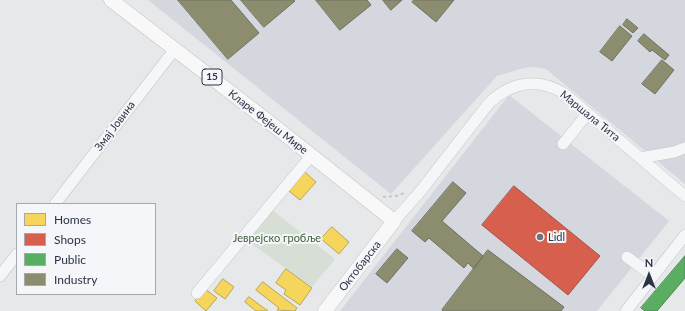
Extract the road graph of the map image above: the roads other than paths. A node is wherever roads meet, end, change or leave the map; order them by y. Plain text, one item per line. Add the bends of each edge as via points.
1 (111, 0) edge
2 (174, 49) junction
3 (588, 113) junction
4 (563, 144) dead end
5 (685, 148) edge
6 (311, 156) junction
7 (640, 158) junction
8 (685, 196) edge
9 (57, 203) edge
10 (394, 221) junction
11 (685, 235) edge
12 (16, 255) edge
13 (627, 257) dead end
14 (0, 276) edge
15 (653, 276) junction
16 (197, 293) dead end
17 (325, 311) edge
18 (626, 311) edge

1 - 2 main road, Кларе Фејеш Мире / 15
2 - 6 main road, Кларе Фејеш Мире / 15
2 - 9 street, Змај Јовина
3 - 4 street
3 - 7 street, Маршала Тита
3 - 10 street, Маршала Тита via 560,91 546,86 521,85 501,93
5 - 7 street
6 - 10 main road, Кларе Фејеш Мире / 15
6 - 16 street, Кларе Фејеш Мире
7 - 8 street, Маршала Тита
10 - 17 main road, Октобарска
11 - 15 street
12 - 14 street
13 - 15 street
15 - 18 street

